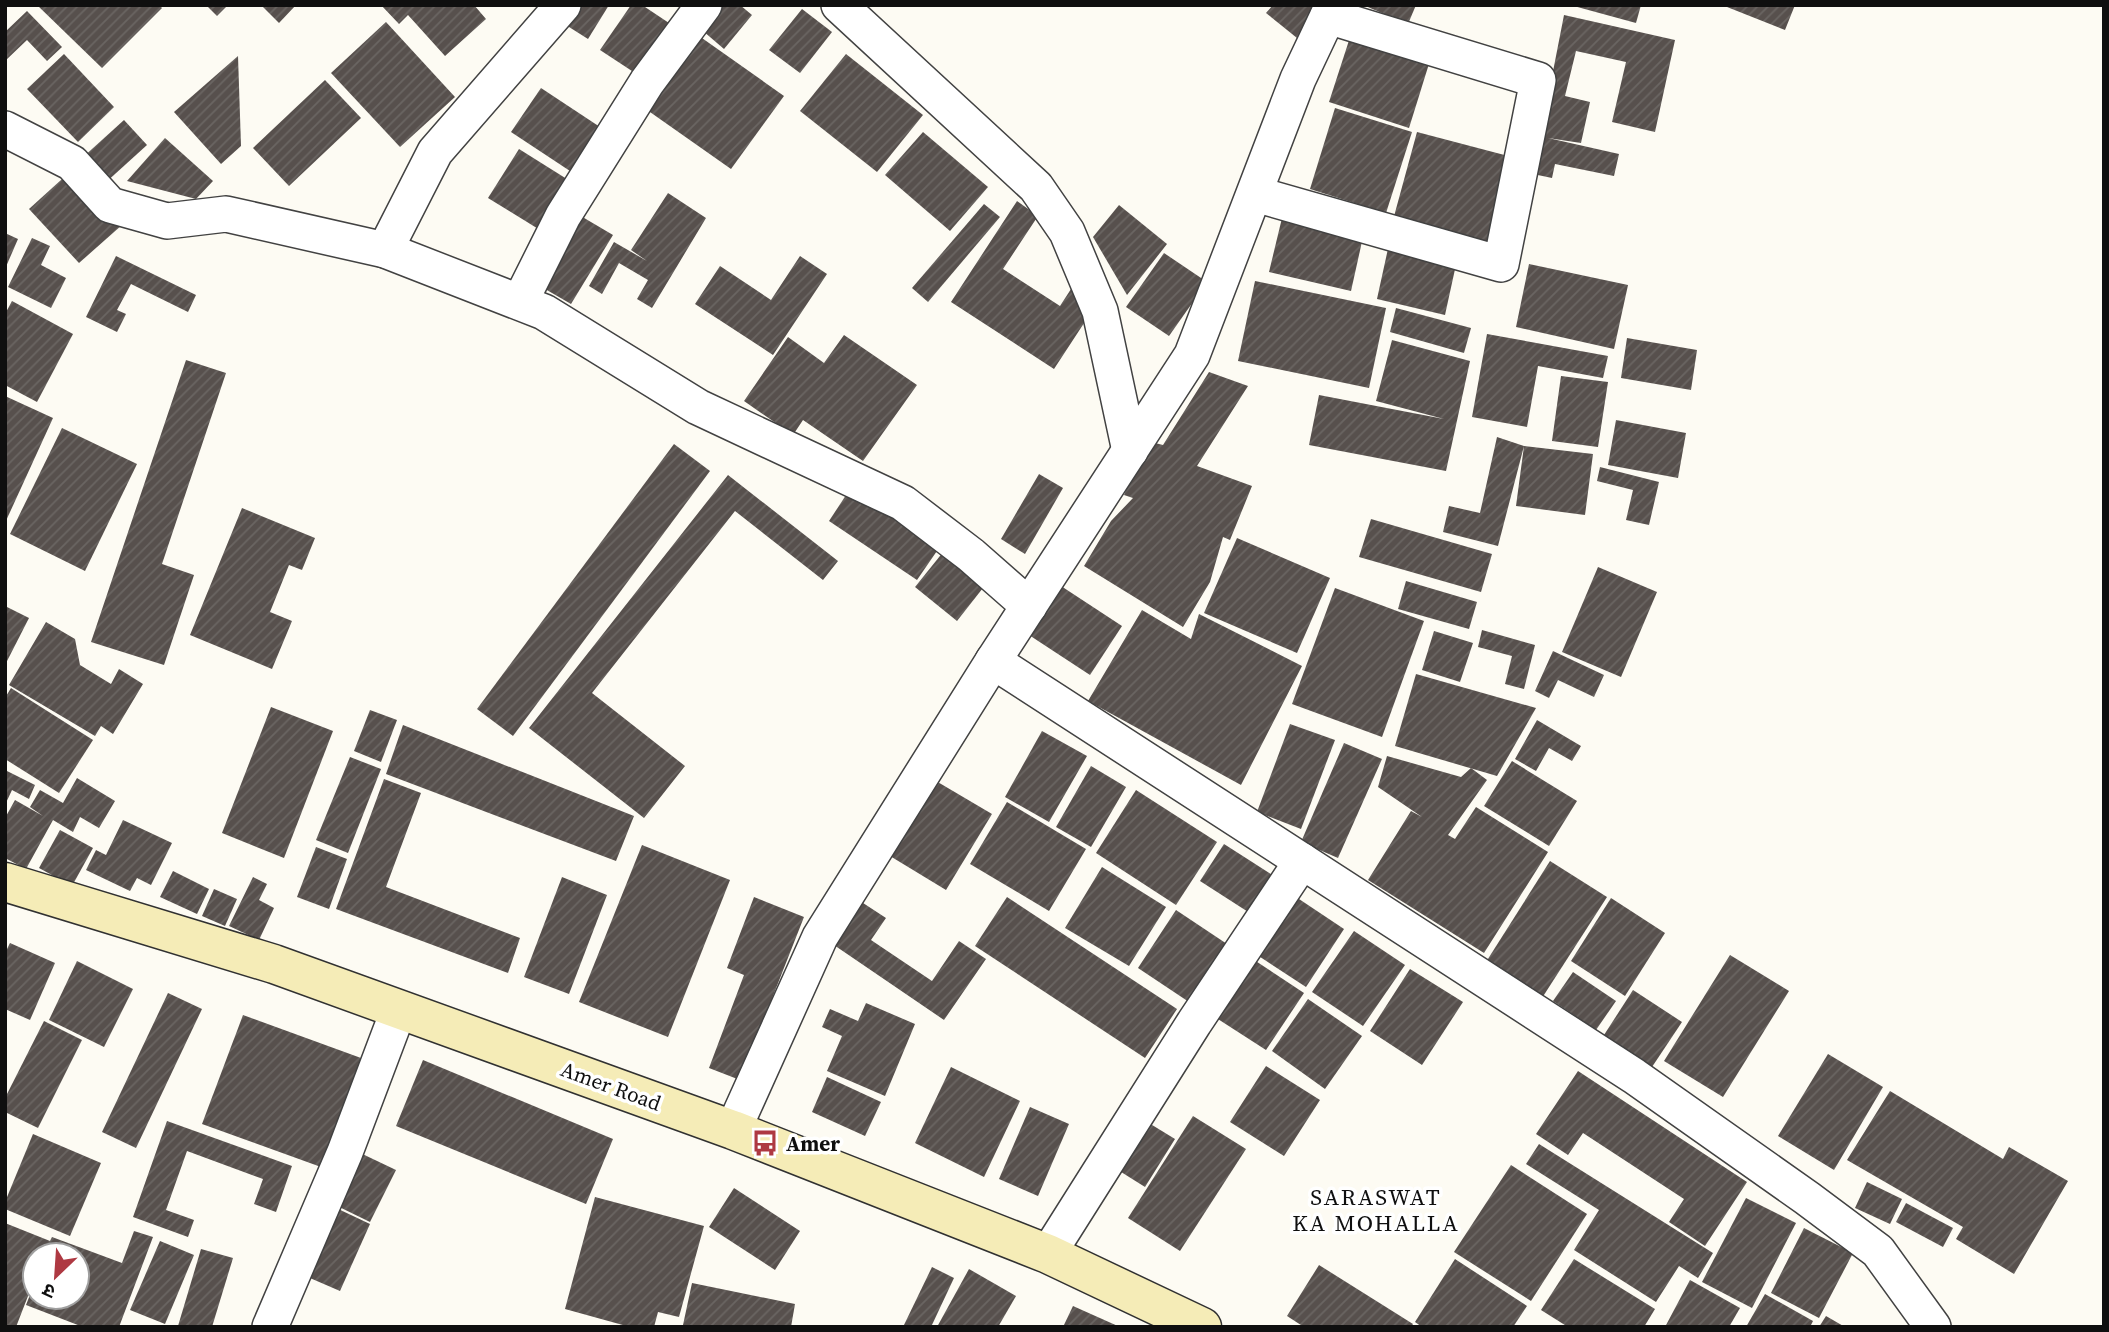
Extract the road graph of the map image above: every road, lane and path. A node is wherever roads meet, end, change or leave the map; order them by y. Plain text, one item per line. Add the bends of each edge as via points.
1 (563, 5) edge
2 (704, 5) edge
3 (839, 5) edge
4 (1331, 10) edge
5 (5, 129) edge
6 (1255, 194) junction
7 (385, 250) junction
8 (520, 302) junction
9 (1129, 451) junction
10 (1029, 606) junction
11 (993, 662) junction
12 (1302, 860) junction
13 (5, 882) edge
14 (399, 1009) junction
15 (733, 1130) junction
16 (1048, 1254) junction
17 (270, 1327) edge
18 (1202, 1327) edge
19 (1933, 1327) edge

1 - 7 street via 435,152
2 - 8 street via 647,82 563,216
3 - 9 street via 1036,187 1067,232 1100,311
4 - 6 street via 1298,79
4 - 6 street via 1538,80 1501,264
5 - 7 street via 72,163 110,205 167,221 226,214
6 - 9 street via 1192,355
7 - 8 street
8 - 10 street via 544,312 698,407 903,502
9 - 10 street
10 - 11 street
11 - 12 street
11 - 15 street via 820,937
12 - 16 street
12 - 19 street via 1634,1076 1807,1198 1878,1251
13 - 14 main road, Amer Road via 274,964
14 - 15 main road, Amer Road
14 - 17 street via 345,1152
15 - 16 main road, Amer Road
16 - 18 main road, Amer Road

